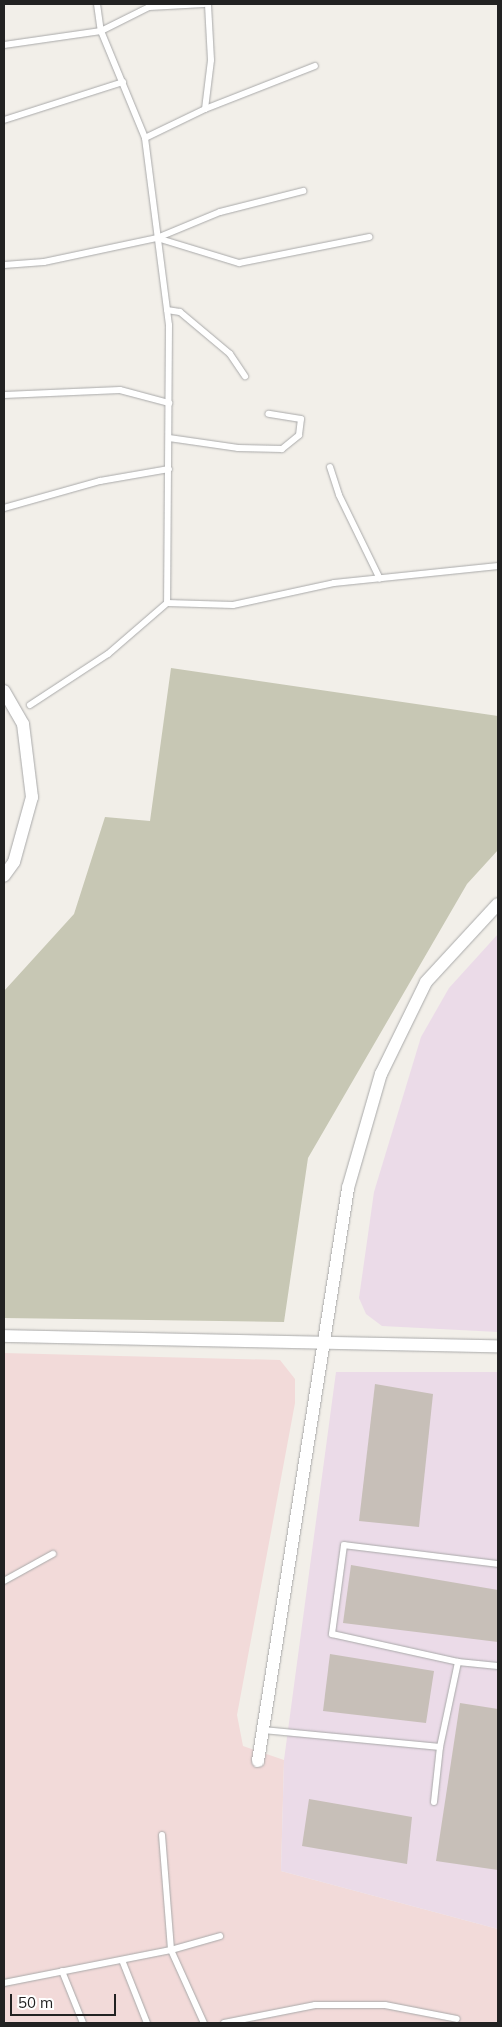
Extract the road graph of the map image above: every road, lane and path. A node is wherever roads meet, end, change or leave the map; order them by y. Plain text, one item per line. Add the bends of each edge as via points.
1 (97, 4) edge
2 (204, 4) edge
3 (208, 4) edge
4 (101, 32) junction
5 (4, 45) edge
6 (315, 66) dead end
7 (123, 82) junction
8 (205, 109) junction
9 (4, 120) edge
10 (145, 138) junction
11 (304, 191) dead end
12 (369, 237) dead end
13 (157, 238) junction
14 (4, 265) edge
15 (167, 310) junction
16 (245, 376) dead end
17 (4, 395) edge
18 (169, 403) junction
19 (268, 414) dead end
20 (169, 438) junction
21 (330, 467) dead end
22 (169, 469) junction
23 (4, 508) edge
24 (498, 566) edge
25 (380, 579) junction
26 (167, 602) junction
27 (4, 691) edge
28 (30, 705) dead end
29 (4, 876) edge
30 (498, 904) edge
31 (4, 1336) edge
32 (324, 1343) junction
33 (498, 1346) edge
34 (54, 1554) dead end
35 (498, 1564) edge
36 (4, 1581) edge
37 (458, 1662) junction
38 (498, 1666) edge
39 (263, 1730) junction
40 (440, 1747) junction
41 (258, 1761) dead end
42 (434, 1802) dead end
43 (162, 1834) dead end
44 (220, 1936) dead end
45 (172, 1950) junction
46 (122, 1960) junction
47 (62, 1971) junction
48 (4, 1983) edge
49 (457, 2019) dead end
50 (83, 2023) edge
51 (147, 2023) edge
52 (204, 2023) edge
53 (224, 2023) edge

1 - 4 lane
2 - 4 lane via 149,7
3 - 8 lane via 211,60
4 - 5 lane
4 - 7 lane
6 - 8 lane
7 - 9 lane
7 - 10 lane
8 - 10 lane
10 - 13 lane
11 - 13 lane via 220,212
12 - 13 lane via 239,263
13 - 14 lane via 44,262
13 - 15 lane
15 - 16 lane via 180,312 230,354
15 - 18 lane
17 - 18 lane via 120,390
18 - 20 lane
19 - 20 lane via 301,419 299,435 282,449 238,448
20 - 22 lane
21 - 25 lane via 339,495
22 - 23 lane via 100,481
22 - 26 lane
24 - 25 lane
25 - 26 lane via 334,583 233,605
26 - 28 lane via 108,654
27 - 29 street via 23,724 32,797 14,862
30 - 32 street via 426,982 381,1074 348,1188
31 - 32 street
32 - 33 street
32 - 39 street
34 - 36 lane
35 - 37 lane via 344,1544 332,1634
37 - 38 lane
37 - 40 lane
39 - 40 lane
39 - 41 street
40 - 42 lane
43 - 45 lane
44 - 45 lane
45 - 46 lane
45 - 52 lane
46 - 47 lane
46 - 51 lane
47 - 48 lane
47 - 50 lane
49 - 53 lane via 385,2005 315,2005

